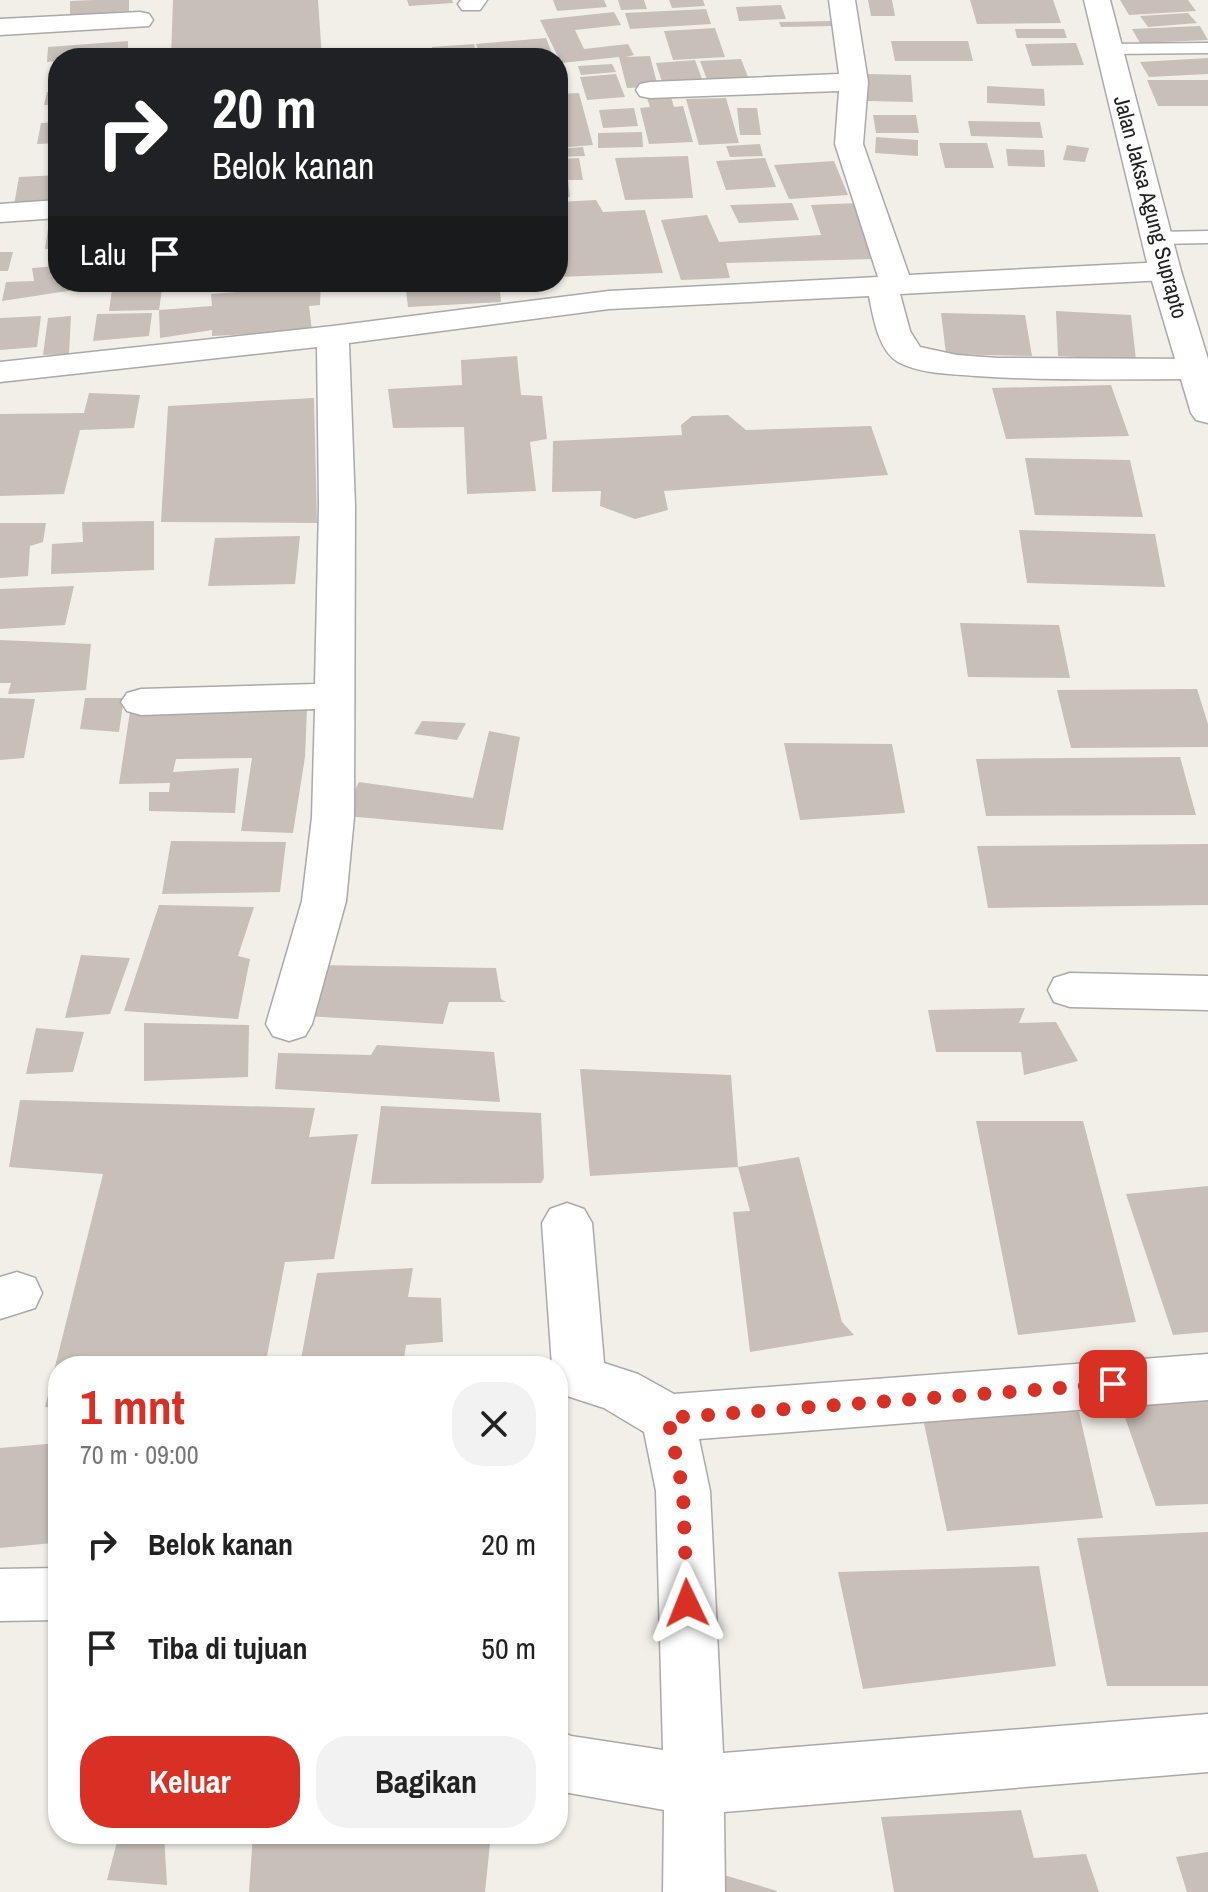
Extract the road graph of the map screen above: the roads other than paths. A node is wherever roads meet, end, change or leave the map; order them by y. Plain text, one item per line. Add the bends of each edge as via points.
1 (842, 0) edge
2 (1097, 0) edge
3 (140, 20) dead end
4 (0, 27) edge
5 (1208, 48) edge
6 (1109, 49) junction
7 (854, 82) junction
8 (650, 90) dead end
9 (48, 210) edge
10 (0, 213) edge
11 (1208, 237) edge
12 (1157, 238) junction
13 (1165, 271) junction
14 (889, 285) junction
15 (333, 336) junction
16 (1197, 369) junction
17 (0, 372) edge
18 (1208, 413) edge
19 (335, 696) junction
20 (141, 702) dead end
21 (1070, 990) dead end
22 (1208, 993) edge
23 (289, 1024) dead end
24 (567, 1223) dead end
25 (568, 1356) edge
26 (1208, 1377) edge
27 (568, 1386) edge
28 (668, 1418) junction
29 (48, 1594) edge
30 (0, 1595) edge
31 (1208, 1743) edge
32 (568, 1765) edge
33 (694, 1785) junction
34 (694, 1892) edge

1 - 7 street
2 - 6 street, Jalan Jaksa Agung Suprapto
3 - 4 street
5 - 6 lane
6 - 12 street, Jalan Jaksa Agung Suprapto
7 - 8 street
7 - 14 street via 849,144
9 - 10 street
11 - 12 lane
12 - 13 street, Jalan Jaksa Agung Suprapto
13 - 14 street
13 - 16 street, Jalan Jaksa Agung Suprapto
14 - 15 street via 609,300
14 - 16 street via 899,341 918,359 970,366
15 - 17 street
15 - 19 street
16 - 18 street, Jalan Jaksa Agung Suprapto
19 - 20 street
19 - 23 street via 330,861
21 - 22 street
24 - 25 street
26 - 28 street
27 - 28 street via 619,1390
28 - 33 street via 683,1491
29 - 30 street
31 - 33 street
32 - 33 street
33 - 34 street

